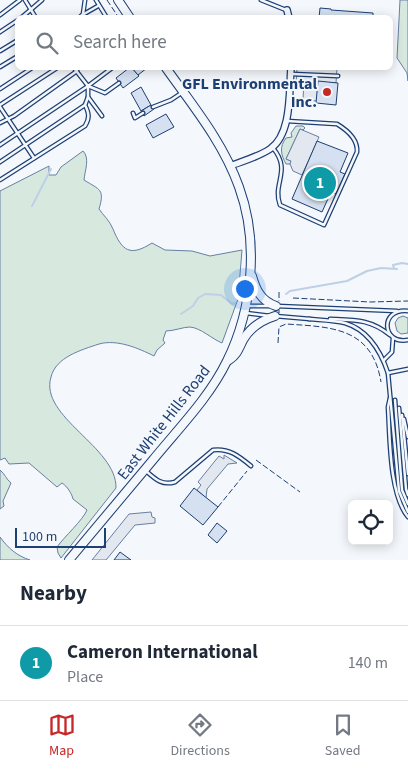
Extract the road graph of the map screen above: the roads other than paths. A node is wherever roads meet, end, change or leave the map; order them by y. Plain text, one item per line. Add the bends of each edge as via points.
1 (20, 0) edge
2 (25, 0) edge
3 (42, 0) edge
4 (86, 0) edge
5 (96, 0) edge
6 (118, 0) edge
7 (261, 0) edge
8 (98, 6) junction
9 (30, 9) junction
10 (287, 10) joint
11 (83, 14) joint
12 (0, 15) edge
13 (23, 15) edge
14 (34, 15) edge
15 (104, 15) edge
16 (128, 15) edge
17 (288, 15) edge
18 (15, 22) edge
19 (0, 32) edge
20 (15, 42) edge
21 (0, 51) edge
22 (15, 58) edge
23 (0, 67) edge
24 (29, 70) edge
25 (54, 70) edge
26 (109, 70) edge
27 (167, 70) edge
28 (77, 71) joint
29 (291, 71) edge
30 (338, 76) dead end
31 (119, 83) dead end
32 (88, 86) junction
33 (0, 89) edge
34 (183, 91) junction
35 (88, 97) junction
36 (85, 105) junction
37 (0, 106) edge
38 (153, 107) dead end
39 (132, 113) dead end
40 (143, 113) dead end
41 (102, 116) dead end
42 (8, 118) junction
43 (287, 121) junction
44 (0, 123) edge
45 (17, 132) junction
46 (25, 144) junction
47 (0, 145) edge
48 (272, 148) junction
49 (34, 158) junction
50 (0, 162) edge
51 (230, 166) junction
52 (0, 180) edge
53 (251, 272) junction
54 (276, 306) junction
55 (245, 310) junction
56 (397, 311) junction
57 (408, 311) edge
58 (275, 316) junction
59 (309, 319) junction
60 (390, 335) junction
61 (394, 338) junction
62 (408, 340) edge
63 (384, 360) junction
64 (228, 361) junction
65 (408, 369) edge
66 (388, 372) junction
67 (390, 394) junction
68 (394, 400) junction
69 (399, 408) junction
70 (400, 436) edge
71 (252, 466) dead end
72 (144, 470) junction
73 (408, 474) edge
74 (408, 495) edge
75 (408, 504) edge
76 (408, 512) edge
77 (408, 517) edge
78 (69, 560) edge

1 - 12 lane
2 - 9 lane
3 - 9 lane
4 - 11 lane
5 - 8 lane
6 - 16 main road
7 - 10 lane
8 - 11 lane
8 - 15 lane
9 - 13 lane
9 - 14 lane
10 - 17 street
18 - 19 lane
20 - 21 lane
22 - 23 lane
24 - 33 lane
25 - 37 lane
26 - 32 lane
27 - 34 main road, East White Hills Road
28 - 32 lane
28 - 42 lane
29 - 30 lane
29 - 43 street
31 - 32 lane via 105,93
32 - 35 lane
32 - 45 lane
34 - 38 lane
34 - 51 main road, East White Hills Road via 212,132
35 - 36 lane
35 - 41 lane
36 - 46 lane
36 - 49 lane via 89,120 85,126
37 - 42 lane
39 - 40 lane via 135,118
42 - 44 lane
42 - 45 lane
43 - 48 street
43 - 48 lane via 337,124 357,146 324,225 280,205 278,192 282,165
45 - 46 lane
45 - 47 lane
46 - 49 lane
46 - 50 lane
48 - 51 street
49 - 52 lane
51 - 53 main road, East White Hills Road via 245,209
53 - 54 main road via 258,293
53 - 55 main road, East White Hills Road
54 - 55 lane
54 - 56 lane
55 - 58 lane
55 - 64 main road, East White Hills Road
56 - 57 lane
56 - 60 lane via 388,321
58 - 59 lane
58 - 64 main road via 250,331
59 - 60 lane via 365,321
59 - 63 lane via 345,323 356,328
60 - 61 lane
61 - 62 lane
61 - 63 lane via 392,352
63 - 66 lane
64 - 72 main road, East White Hills Road via 199,404
65 - 66 lane
66 - 67 lane
67 - 68 lane
67 - 70 lane
68 - 69 lane
68 - 70 lane
69 - 70 lane
69 - 70 lane via 402,415
70 - 73 lane
70 - 74 lane
70 - 75 lane via 402,490
70 - 76 lane via 399,491
70 - 77 lane via 396,493
71 - 72 lane via 230,451 220,449 213,450 168,485
72 - 78 main road, East White Hills Road

